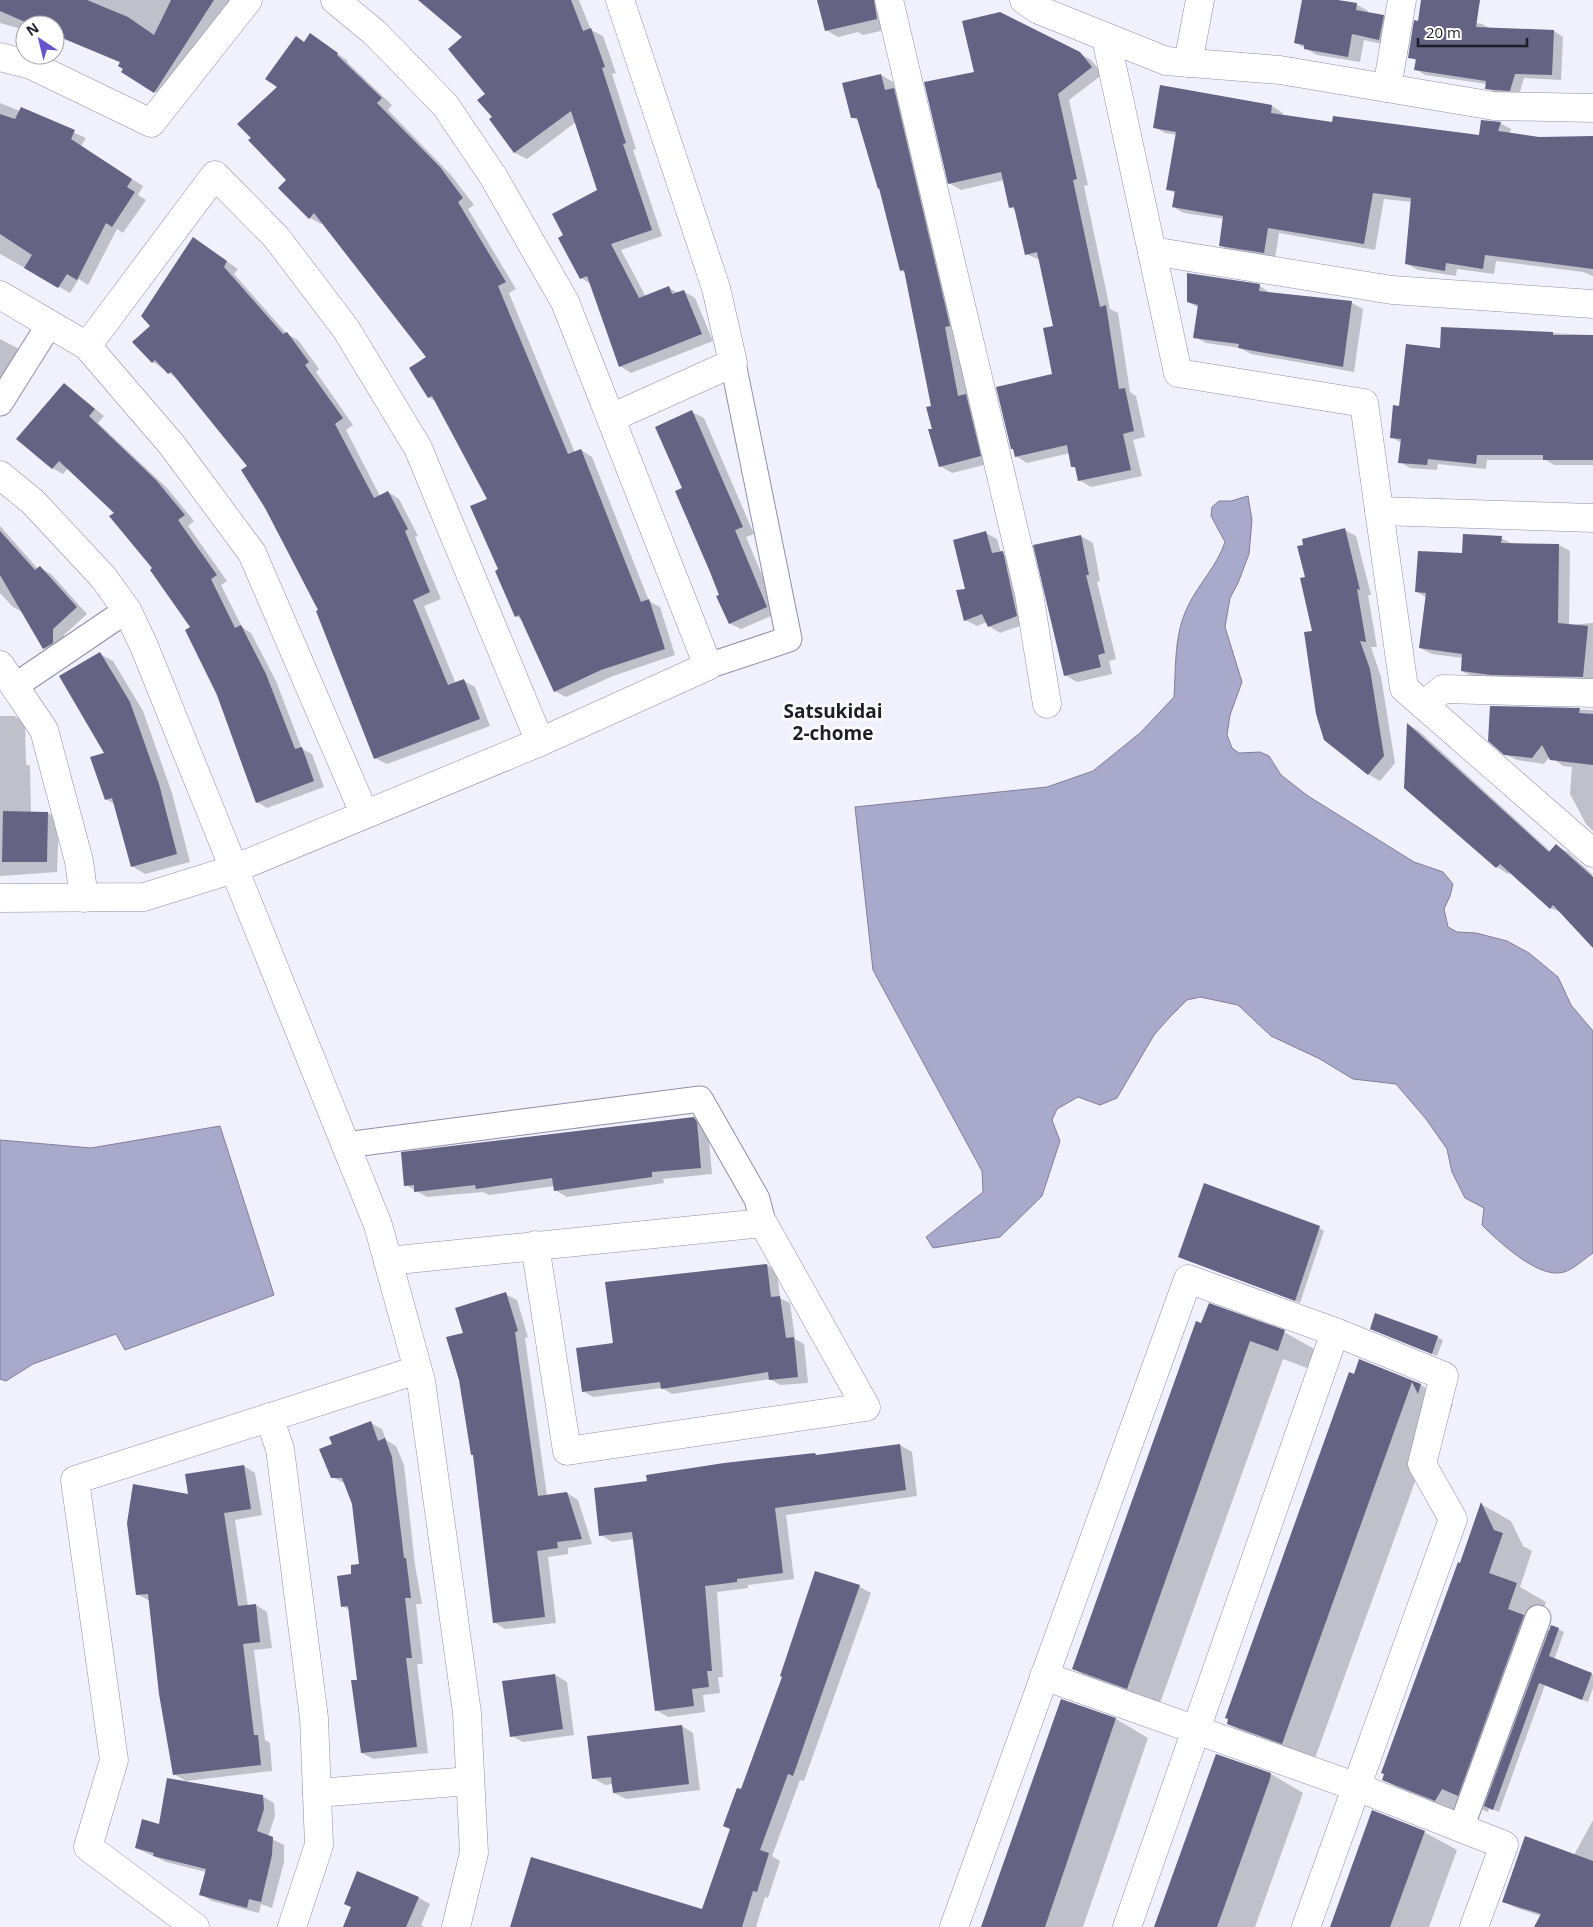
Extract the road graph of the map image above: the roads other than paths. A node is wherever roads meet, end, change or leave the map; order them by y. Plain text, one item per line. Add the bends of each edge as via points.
1 (248, 0) edge
2 (336, 0) edge
3 (620, 0) edge
4 (889, 0) edge
5 (1024, 0) edge
6 (1200, 0) edge
7 (1402, 0) edge
8 (1106, 38) junction
9 (0, 57) edge
10 (1188, 63) junction
11 (1387, 88) junction
12 (1593, 108) edge
13 (1152, 252) junction
14 (0, 295) edge
15 (1593, 304) edge
16 (49, 325) junction
17 (87, 346) junction
18 (733, 362) junction
19 (0, 402) edge
20 (611, 418) junction
21 (0, 476) edge
22 (1379, 512) junction
23 (1593, 518) edge
24 (127, 610) junction
25 (708, 666) junction
26 (7, 675) edge
27 (1593, 694) edge
28 (1047, 704) dead end
29 (1424, 705) junction
30 (540, 742) junction
31 (364, 814) junction
32 (1593, 854) edge
33 (234, 869) junction
34 (0, 898) edge
35 (84, 898) junction
36 (346, 1144) junction
37 (763, 1223) junction
38 (535, 1245) junction
39 (388, 1260) junction
40 (1335, 1332) junction
41 (417, 1370) junction
42 (269, 1417) junction
43 (1538, 1618) dead end
44 (1044, 1676) junction
45 (1196, 1731) junction
46 (470, 1781) junction
47 (1357, 1787) junction
48 (317, 1793) junction
49 (1461, 1828) junction
50 (194, 1927) edge
51 (292, 1927) edge
52 (456, 1927) edge
53 (954, 1927) edge
54 (1127, 1927) edge
55 (1306, 1927) edge
56 (1474, 1927) edge

1 - 9 street via 151,124 32,65
2 - 20 street via 375,33 445,105 493,176 565,302
3 - 18 street via 716,288
4 - 28 street via 1029,594
5 - 8 street via 1039,10
6 - 10 street
7 - 11 street
8 - 10 street via 1166,61
8 - 13 street
10 - 11 street via 1280,70
11 - 12 street via 1494,106
13 - 15 street via 1392,290
13 - 22 street via 1178,373 1364,403
14 - 16 street
16 - 17 street
16 - 19 street
17 - 30 street via 215,175 276,238 346,329 418,448
17 - 31 street via 172,445 252,553
18 - 20 street
18 - 25 street via 789,639
20 - 25 street
21 - 24 street via 33,502 91,563
22 - 23 street
22 - 29 street via 1404,688
24 - 26 street
24 - 33 street
25 - 30 street
26 - 35 street via 44,730 79,861
27 - 29 street via 1443,689
29 - 32 street
30 - 31 street
31 - 33 street
33 - 35 street via 144,897
33 - 36 street
34 - 35 street
36 - 37 street via 700,1100 757,1199
36 - 39 street via 378,1224
37 - 38 street
37 - 38 street via 866,1407 567,1451
38 - 39 street
39 - 41 street
40 - 44 street via 1188,1279
40 - 45 street
40 - 47 street via 1444,1376 1422,1464 1453,1519
41 - 42 street
41 - 46 street via 467,1713
42 - 48 street via 282,1458 314,1718
42 - 50 street via 75,1480 114,1760 88,1847
43 - 49 street
44 - 45 street
44 - 53 street
45 - 47 street
45 - 54 street
46 - 48 street
46 - 52 street via 474,1853
47 - 49 street
47 - 55 street
48 - 51 street via 319,1845
49 - 56 street via 1504,1845

